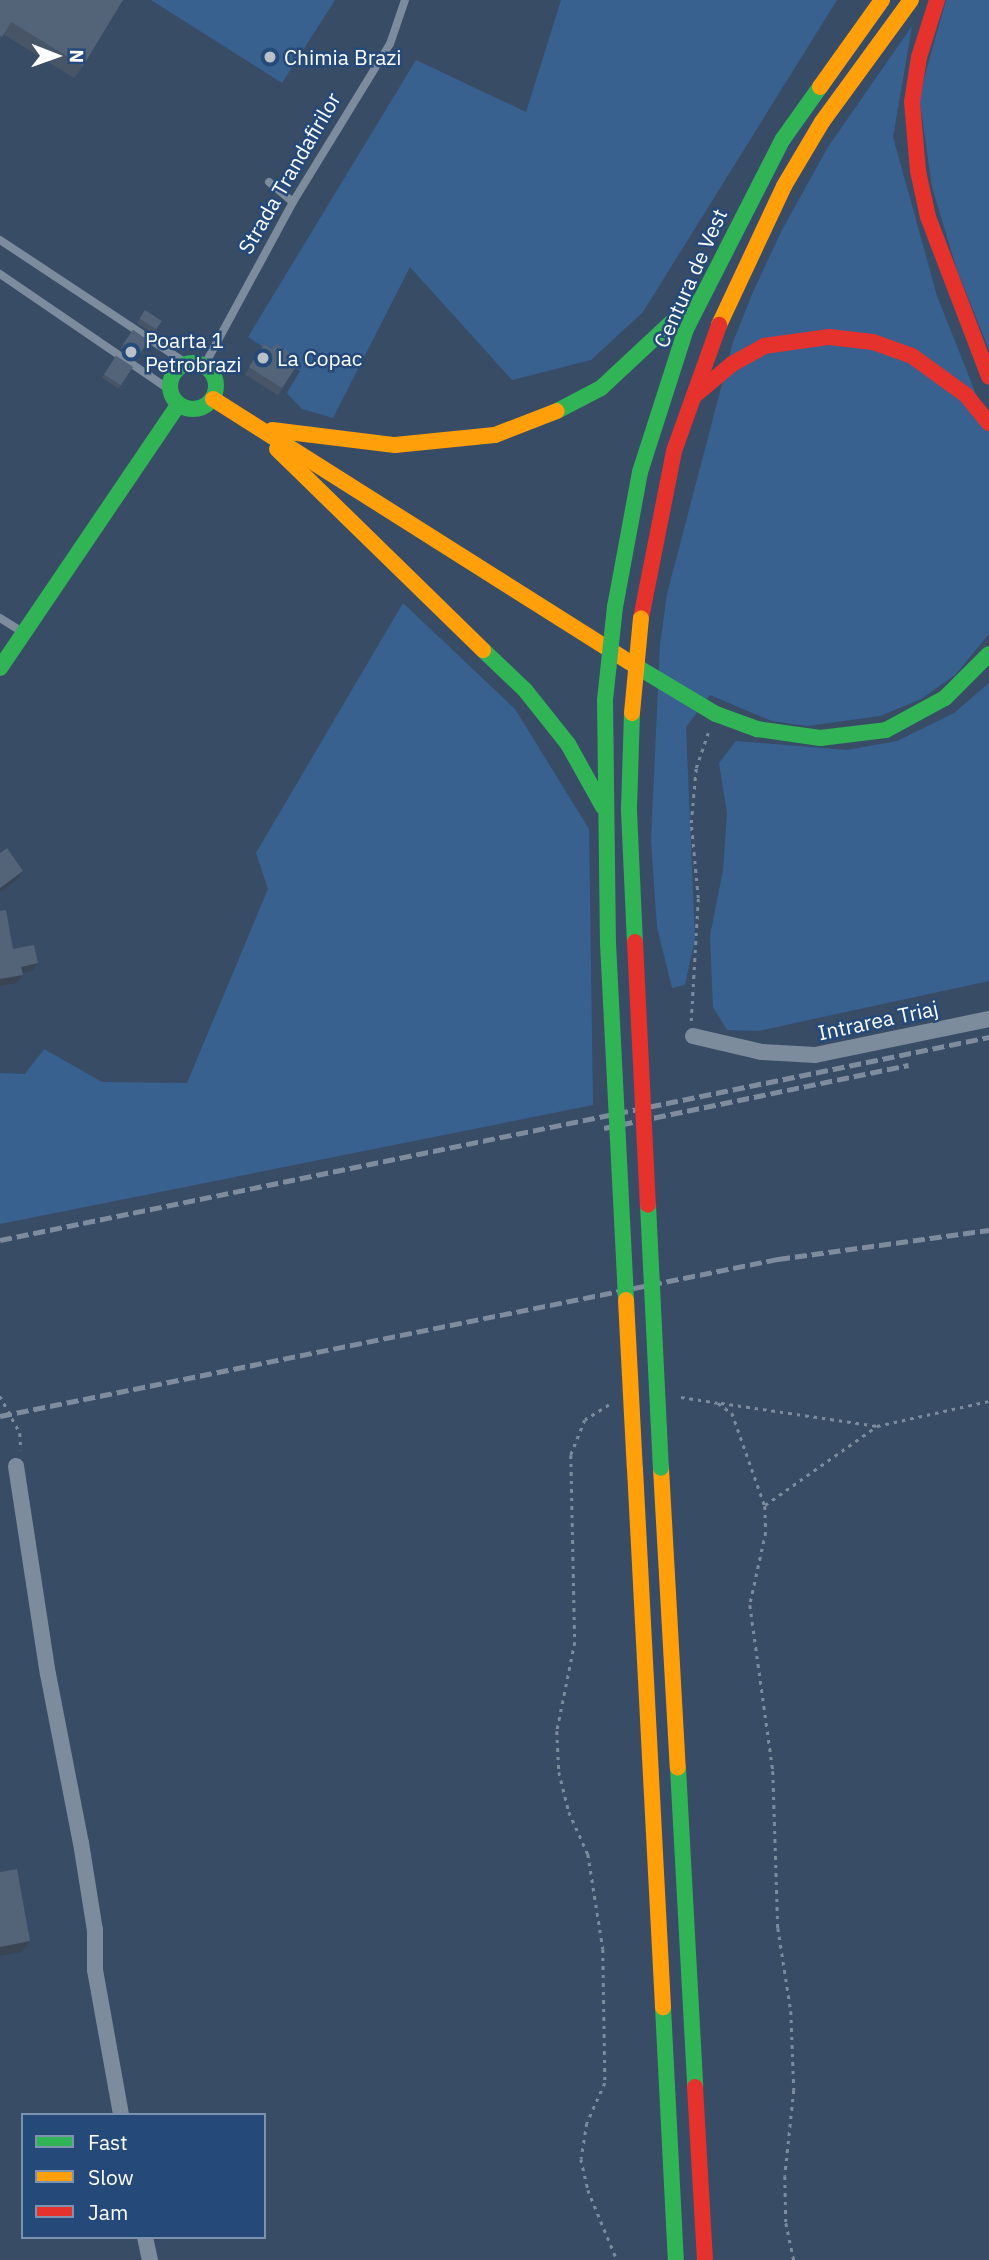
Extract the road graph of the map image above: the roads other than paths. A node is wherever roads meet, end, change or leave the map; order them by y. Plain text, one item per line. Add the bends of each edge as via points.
1 (405, 0) edge
2 (882, 0) edge
3 (911, 0) edge
4 (937, 0) edge
5 (268, 181) dead end
6 (292, 202) junction
7 (1, 244) edge
8 (0, 274) edge
9 (704, 290) junction
10 (187, 364) junction
11 (204, 366) junction
12 (989, 377) edge
13 (170, 390) junction
14 (213, 399) junction
15 (690, 399) junction
16 (178, 405) junction
17 (989, 423) edge
18 (256, 426) junction
19 (0, 618) edge
20 (23, 633) junction
21 (989, 654) edge
22 (0, 668) edge
23 (603, 807) junction
24 (989, 1019) edge
25 (693, 1036) road end
26 (16, 1466) road end
27 (121, 2113) edge
28 (674, 2222) junction
29 (145, 2239) edge
30 (150, 2260) edge
31 (668, 2260) edge
32 (676, 2260) edge
33 (705, 2260) edge

1 - 6 lane, Strada Trandafirilor via 390,44
2 - 9 main road, Centura de Vest via 783,139
3 - 15 main road, Centura de Vest via 822,122 778,197 728,299
4 - 12 main road via 919,57 912,102 918,171 929,217
5 - 6 lane
6 - 11 lane, Strada Trandafirilor
7 - 10 lane
8 - 13 lane
9 - 18 main road via 673,326 601,388 552,414 495,435 395,445 324,439
9 - 23 main road, Centura de Vest, bridge via 673,367 640,472 615,607 605,700
10 - 11 main road
10 - 13 main road via 172,377
11 - 14 main road via 217,384
13 - 16 main road
14 - 16 main road via 193,410
14 - 18 main road
15 - 17 main road via 732,364 764,346 829,337 873,342 912,356 966,395
15 - 33 main road, Centura de Vest, bridge via 664,492 641,618 629,811
16 - 20 main road
18 - 21 main road via 716,714 757,729 799,737 867,734 925,711 963,682
18 - 23 main road via 525,690 568,744
19 - 20 lane
20 - 22 main road
23 - 28 main road, Centura de Vest, bridge
24 - 25 street, Intrarea Triaj via 815,1055 773,1054
26 - 27 street via 48,1674 81,1843 95,1930 96,1980
28 - 31 main road
28 - 32 main road
29 - 30 street

